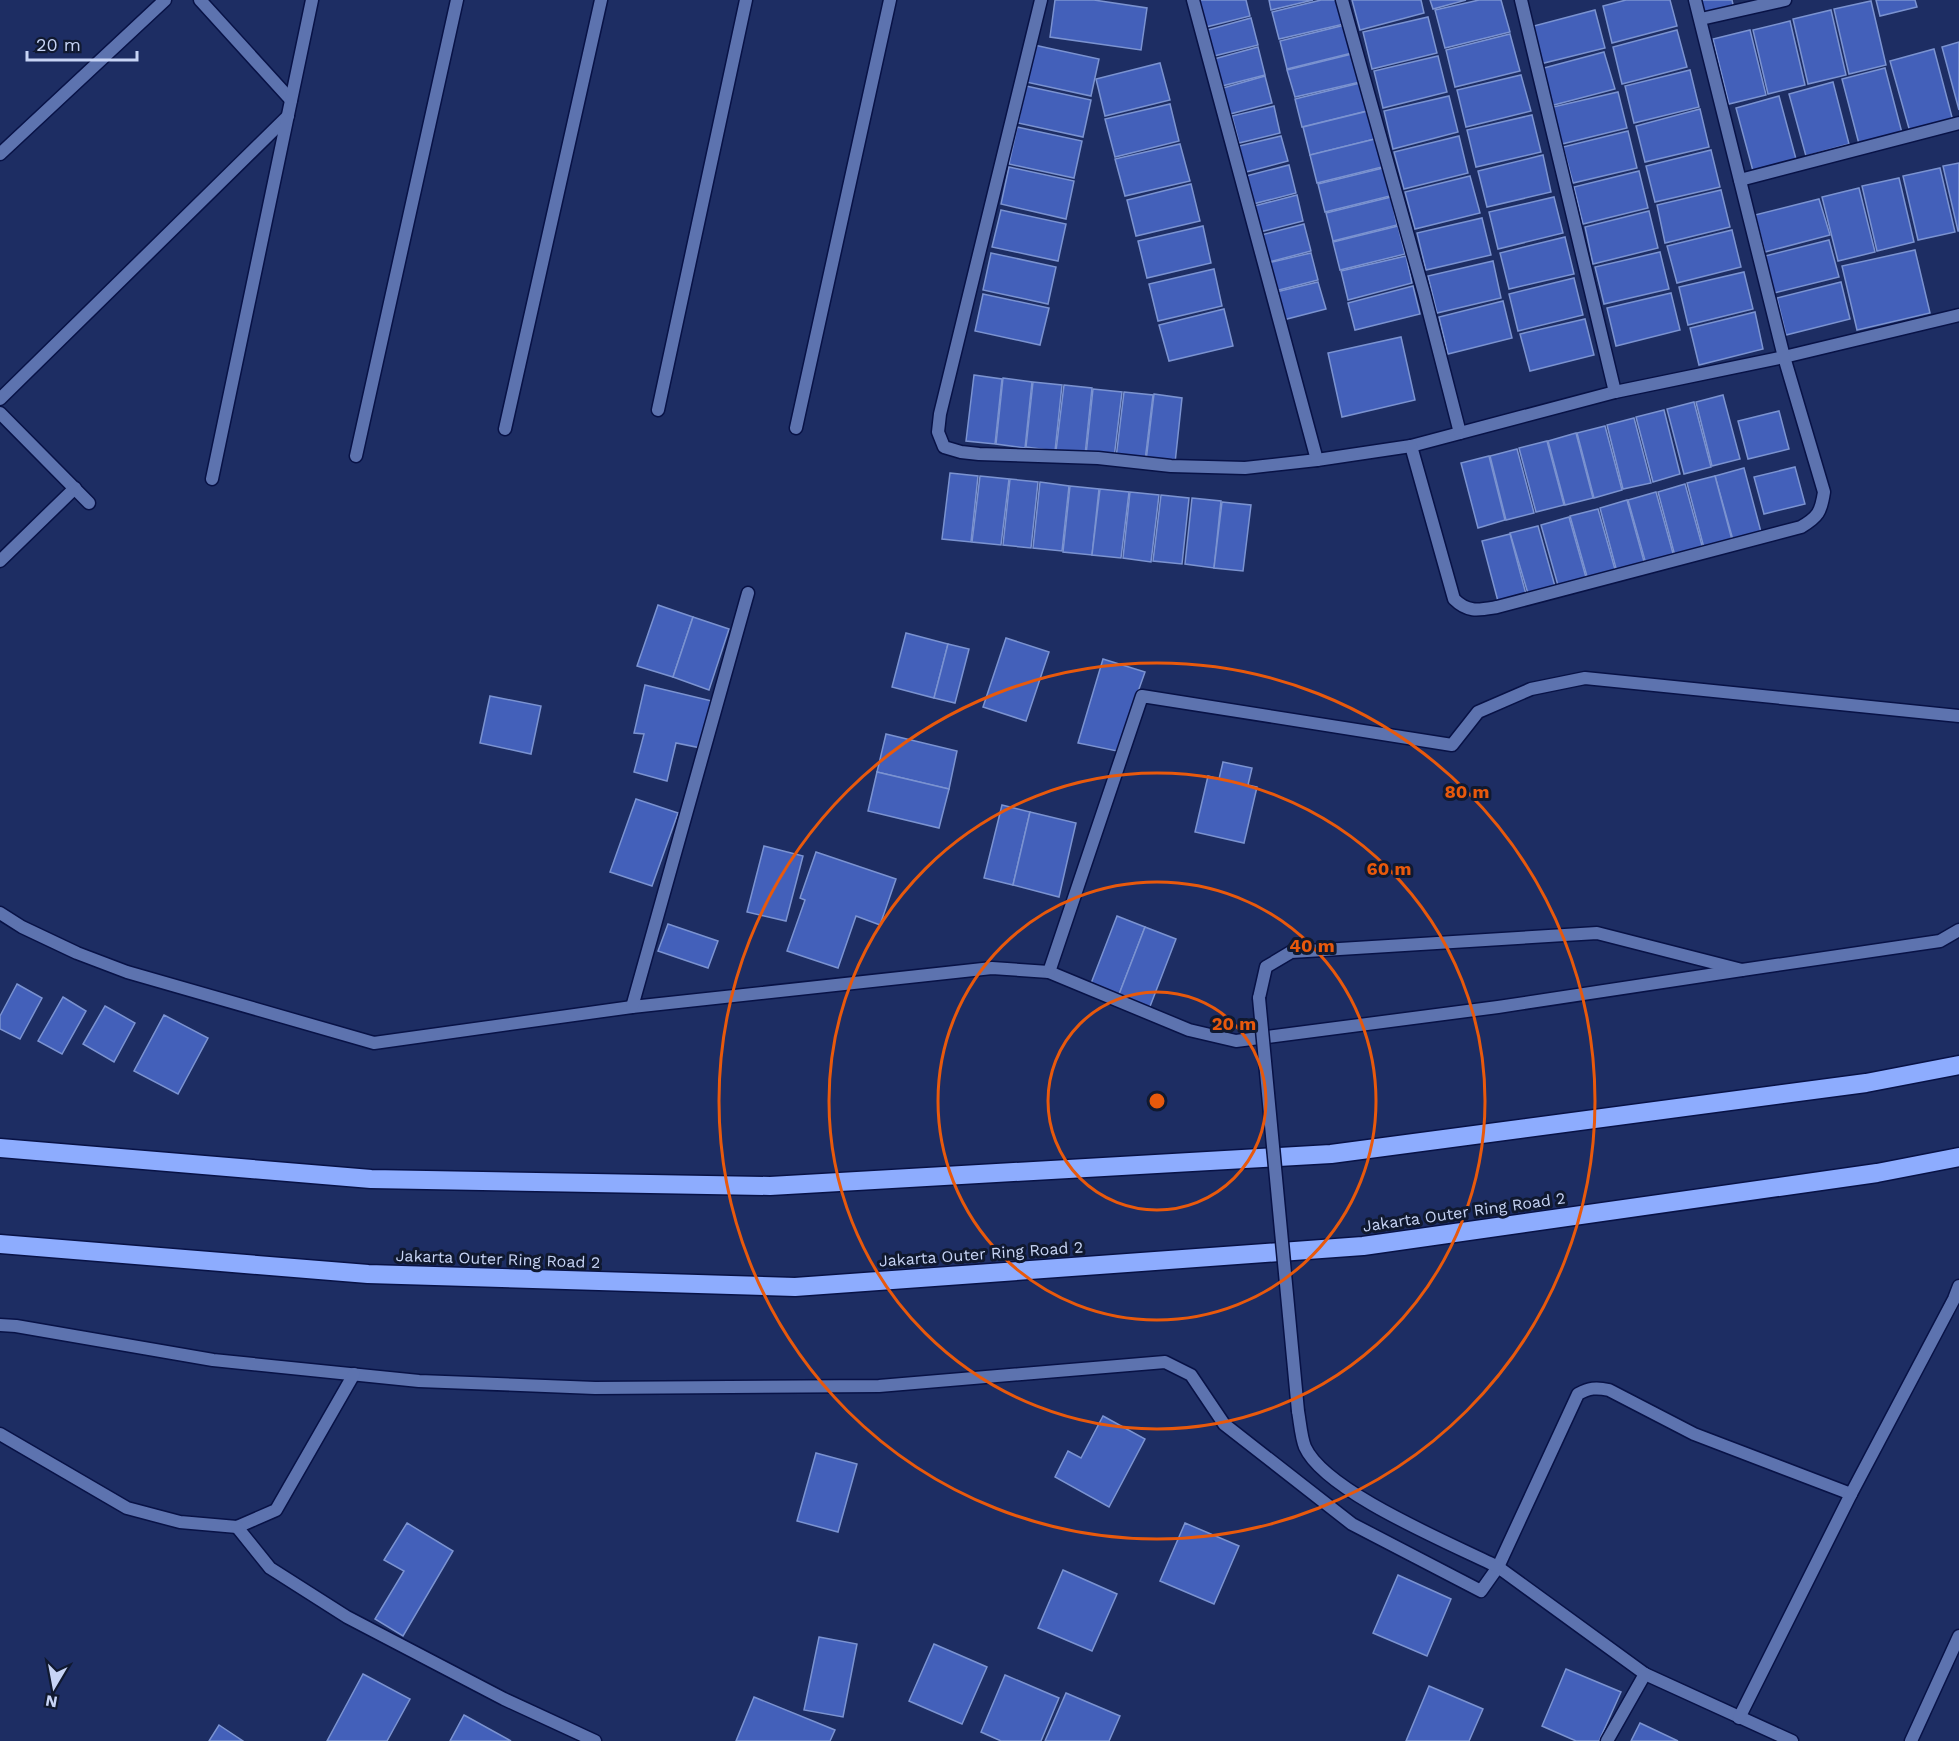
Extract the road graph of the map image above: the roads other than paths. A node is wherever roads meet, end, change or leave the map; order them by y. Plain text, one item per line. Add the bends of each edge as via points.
1 (165, 0) edge
2 (200, 0) edge
3 (312, 0) edge
4 (458, 0) edge
5 (601, 0) edge
6 (746, 0) edge
7 (890, 0) edge
8 (1041, 0) edge
9 (1193, 0) edge
10 (1342, 0) edge
11 (1521, 0) edge
12 (1695, 0) edge
13 (1785, 0) edge
14 (1701, 19) junction
15 (291, 100) junction
16 (288, 116) junction
17 (1959, 123) edge
18 (0, 154) edge
19 (1740, 180) junction
20 (1959, 315) edge
21 (1784, 357) junction
22 (1615, 392) junction
23 (0, 399) edge
24 (658, 410) dead end
25 (0, 413) edge
26 (796, 428) dead end
27 (505, 429) dead end
28 (1460, 433) junction
29 (1411, 446) junction
30 (356, 456) dead end
31 (1317, 460) junction
32 (212, 479) dead end
33 (75, 489) junction
34 (89, 503) dead end
35 (0, 561) edge
36 (748, 593) dead end
37 (1959, 716) edge
38 (0, 914) edge
39 (1959, 930) edge
40 (1742, 970) junction
41 (1050, 972) junction
42 (632, 1007) junction
43 (1959, 1065) edge
44 (0, 1148) edge
45 (1959, 1156) edge
46 (0, 1244) edge
47 (1959, 1286) edge
48 (0, 1325) edge
49 (354, 1374) junction
50 (0, 1434) edge
51 (1851, 1494) junction
52 (237, 1527) junction
53 (1498, 1567) junction
54 (1959, 1636) edge
55 (1645, 1674) junction
56 (1739, 1718) junction
57 (595, 1741) edge
58 (1607, 1741) edge
59 (1792, 1741) edge
60 (1911, 1741) edge

1 - 18 street
2 - 15 street
3 - 15 street
4 - 30 street
5 - 27 street
6 - 24 street
7 - 26 street
8 - 31 street via 940,414 938,432 944,447 979,454 1098,458 1171,466 1245,468
9 - 31 street
10 - 28 street
11 - 22 street
12 - 14 street
13 - 14 street
14 - 19 street
15 - 16 street
16 - 23 street
16 - 32 street
17 - 19 street
19 - 21 street
20 - 21 street
21 - 22 street
21 - 29 street via 1824,492 1816,518 1801,528 1497,607 1478,610 1463,607 1455,599
22 - 28 street
25 - 33 street
28 - 29 street
29 - 31 street
33 - 34 street
33 - 35 street
36 - 42 street
37 - 41 street via 1585,678 1531,689 1478,712 1452,745 1142,696
38 - 42 street via 76,953 127,972 374,1043
39 - 40 street via 1940,941
40 - 41 street via 1236,1041 1189,1030
40 - 53 street, bridge via 1597,933 1291,952 1266,967 1259,998 1298,1411 1305,1447 1319,1468 1368,1503
41 - 42 street via 992,968
43 - 44 highway via 1866,1083 1331,1154 770,1186 371,1179
45 - 46 highway, Jakarta Outer Ring Road 2 via 1877,1173 1363,1246 795,1287 368,1274
47 - 51 street
48 - 49 street via 213,1360
49 - 52 street via 276,1510
49 - 53 street via 419,1381 595,1388 879,1386 1165,1362 1191,1375 1224,1424 1352,1524 1481,1591
50 - 52 street via 127,1508 180,1522
51 - 53 street via 1694,1434 1609,1390 1589,1389 1578,1394
51 - 56 street
52 - 57 street via 270,1568 347,1617 504,1699
53 - 55 street
54 - 60 street
55 - 56 street
55 - 58 street
56 - 59 street

